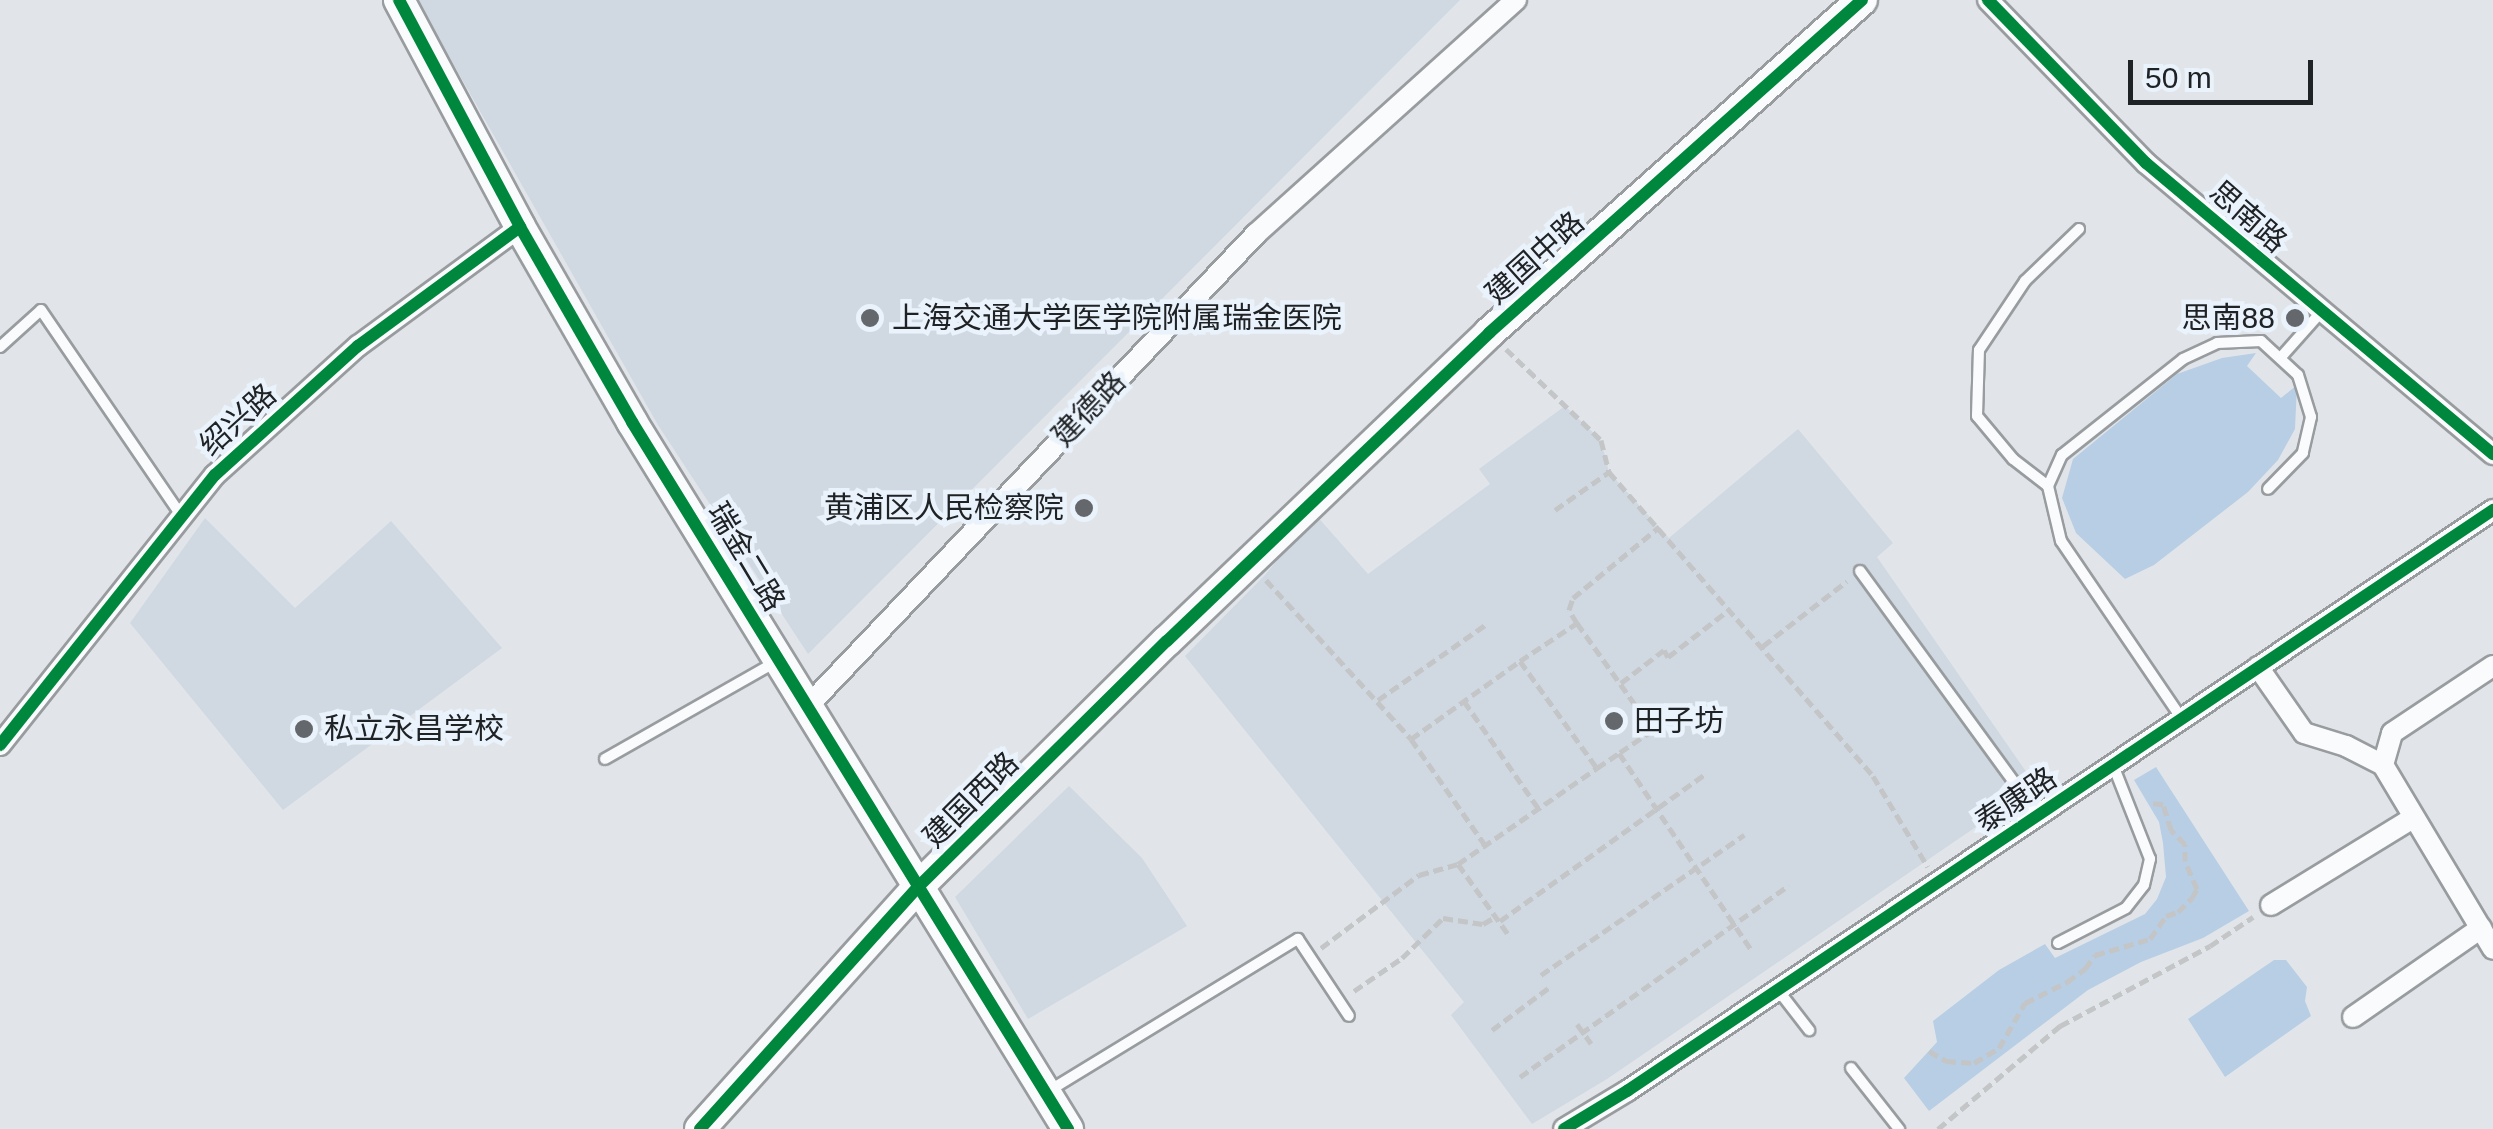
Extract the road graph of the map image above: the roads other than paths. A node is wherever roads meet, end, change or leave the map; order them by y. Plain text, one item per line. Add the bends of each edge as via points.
1 (398, 0) edge
2 (1516, 0) edge
3 (1862, 0) edge
4 (1988, 0) edge
5 (520, 227) junction
6 (2078, 230) dead end
7 (2321, 312) junction
8 (0, 348) edge
9 (2282, 356) junction
10 (2493, 454) edge
11 (2048, 486) junction
12 (2268, 489) dead end
13 (2493, 510) edge
14 (182, 516) junction
15 (1250, 563) joint
16 (1860, 571) road end
17 (778, 660) junction
18 (2493, 666) edge
19 (2258, 667) junction
20 (806, 708) junction
21 (2182, 718) junction
22 (0, 745) edge
23 (605, 759) dead end
24 (2113, 765) junction
25 (2383, 765) junction
26 (2038, 815) junction
27 (2413, 818) junction
28 (918, 888) junction
29 (2271, 905) road end
30 (2482, 928) junction
31 (2058, 943) dead end
32 (2493, 949) edge
33 (1778, 990) junction
34 (1348, 1016) dead end
35 (2353, 1016) dead end
36 (1808, 1030) dead end
37 (1850, 1068) dead end
38 (1046, 1093) junction
39 (700, 1129) edge
40 (1068, 1129) edge
41 (1564, 1129) edge
42 (1899, 1129) edge

1 - 5 street, 瑞金二路
2 - 20 street, 建德路 via 1256,234
3 - 15 street, 建国中路 via 1489,333
4 - 7 street, 思南路 via 2146,163
5 - 14 street, 绍兴路 via 358,346 214,475
5 - 17 street, 瑞金二路
6 - 11 lane via 2025,281 1980,350 1977,416 2013,459
7 - 9 lane
7 - 10 street, 思南路
8 - 14 lane via 41,310
9 - 11 lane via 2261,340 2217,343 2183,359 2062,455
9 - 12 lane via 2298,376 2310,417 2304,452
11 - 21 lane via 2061,542
13 - 19 street, 泰康路
14 - 22 street, 绍兴路
15 - 28 street, 建国西路
16 - 26 lane
17 - 20 street, 瑞金二路
17 - 23 lane
18 - 25 street via 2392,733
19 - 21 street, 泰康路
19 - 25 street via 2304,733
20 - 28 street, 瑞金二路
21 - 24 street, 泰康路
24 - 26 street, 泰康路
24 - 31 lane via 2150,858 2144,885 2126,908
25 - 27 street
26 - 33 street, 泰康路
27 - 29 street
27 - 30 street
28 - 38 street, 瑞金二路
28 - 39 street, 建国西路
30 - 32 street
30 - 35 street
33 - 36 lane
33 - 41 street, 泰康路
34 - 38 lane via 1298,939
37 - 42 lane
38 - 40 street, 瑞金二路

